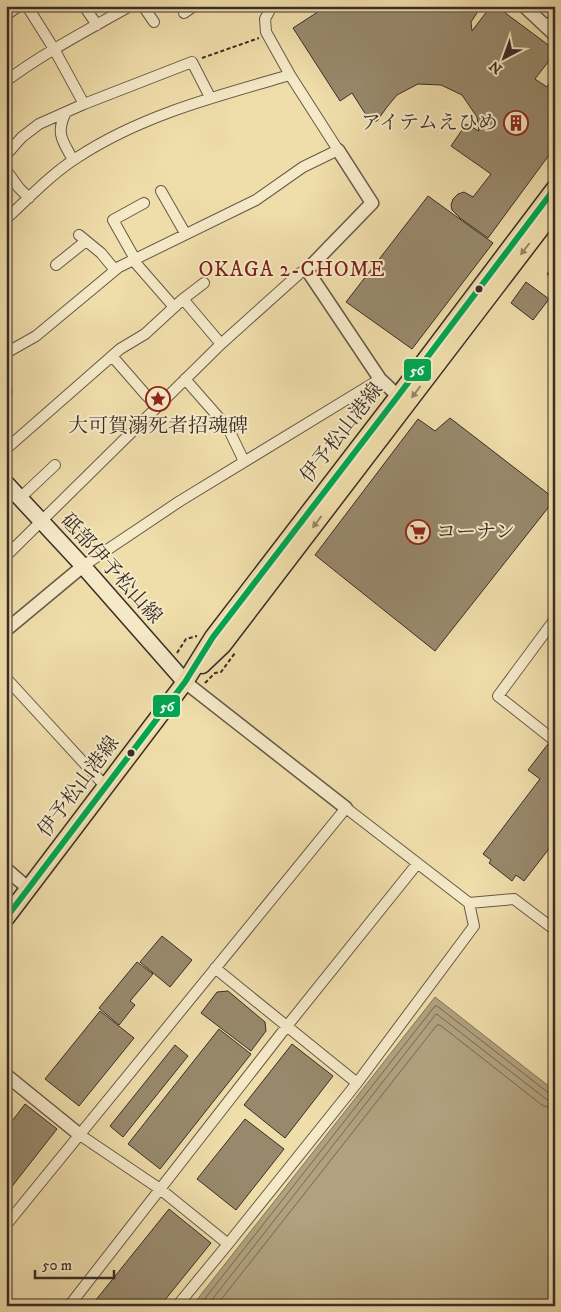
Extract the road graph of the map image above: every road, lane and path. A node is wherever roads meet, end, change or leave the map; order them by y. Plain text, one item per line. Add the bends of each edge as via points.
1 (19, 6) edge
2 (27, 6) edge
3 (84, 6) edge
4 (130, 6) edge
5 (143, 6) edge
6 (194, 6) edge
7 (261, 6) edge
8 (272, 6) edge
9 (524, 6) edge
10 (184, 13) dead end
11 (6, 15) edge
12 (265, 19) junction
13 (154, 22) dead end
14 (97, 25) junction
15 (552, 27) edge
16 (268, 35) junction
17 (54, 49) junction
18 (192, 62) junction
19 (290, 75) junction
20 (6, 81) edge
21 (210, 97) junction
22 (84, 104) junction
23 (66, 112) junction
24 (338, 150) junction
25 (6, 154) edge
26 (73, 160) junction
27 (6, 170) edge
28 (555, 188) edge
29 (161, 191) dead end
30 (29, 198) junction
31 (144, 203) dead end
32 (555, 210) edge
33 (6, 220) edge
34 (186, 233) junction
35 (134, 259) junction
36 (56, 265) dead end
37 (115, 270) junction
38 (306, 270) junction
39 (204, 283) dead end
40 (183, 299) junction
41 (174, 307) junction
42 (221, 344) junction
43 (6, 353) edge
44 (112, 356) junction
45 (185, 379) junction
46 (380, 379) junction
47 (398, 396) junction
48 (158, 406) junction
49 (6, 449) edge
50 (243, 462) junction
51 (55, 465) dead end
52 (6, 483) edge
53 (20, 498) junction
54 (41, 520) junction
55 (6, 556) edge
56 (83, 566) junction
57 (555, 619) edge
58 (6, 630) edge
59 (6, 678) edge
60 (184, 682) junction
61 (555, 741) edge
62 (106, 787) junction
63 (346, 808) junction
64 (417, 864) junction
65 (6, 870) edge
66 (29, 889) junction
67 (469, 903) junction
68 (6, 918) edge
69 (555, 930) edge
70 (215, 968) junction
71 (287, 1026) junction
72 (6, 1075) edge
73 (357, 1083) junction
74 (80, 1135) junction
75 (160, 1189) junction
76 (6, 1226) edge
77 (228, 1244) junction
78 (69, 1306) edge
79 (177, 1306) edge

1 - 11 street
2 - 17 street
3 - 14 street
4 - 14 street
5 - 13 street
6 - 10 street
7 - 12 street
8 - 12 street
9 - 15 street
12 - 16 street
14 - 17 street
16 - 18 path
16 - 19 street
17 - 20 street
17 - 22 street
18 - 21 street
18 - 22 street
19 - 21 street
19 - 24 street
21 - 26 street via 112,136
22 - 23 street
23 - 25 street via 39,124
23 - 26 street via 61,122 61,137
24 - 34 street via 303,167 256,200
24 - 38 street via 372,203
26 - 30 street
27 - 30 street
28 - 47 main road, 伊予松山港線
29 - 34 street
30 - 33 street
31 - 35 street via 113,220
32 -> 60 main road, 伊予松山港線 via 223,645
34 - 35 street
35 - 37 street
35 - 41 street
36 - 37 street via 82,238
37 - 43 street via 36,336
38 - 42 street
38 - 46 street
39 - 40 street
40 - 41 street
40 - 42 street
41 - 44 street via 145,334
42 - 45 street
44 - 48 street
44 - 49 street
45 - 48 street
45 - 50 street via 228,428
46 - 47 street
46 - 50 street
47 - 60 main road, 伊予松山港線 via 213,636
48 - 54 street
50 - 56 street
51 - 53 street
52 - 53 main road, 砥部伊予松山線
53 - 54 main road, 砥部伊予松山線
54 - 55 street
54 - 56 main road, 砥部伊予松山線
56 - 58 street
56 - 60 main road, 砥部伊予松山線
57 - 61 street via 498,696
59 - 62 street
60 - 62 main road, 伊予松山港線
60 - 63 street
62 - 66 main road, 伊予松山港線
63 - 64 street
63 - 70 street
64 - 67 street
64 - 71 street
65 - 66 street
66 - 68 main road, 伊予松山港線
67 - 69 street via 514,899
67 - 73 street via 474,926
70 - 71 street
70 - 74 street
71 - 73 street
71 - 75 street
72 - 74 street
73 - 77 street
74 - 75 street
74 - 76 street
75 - 77 street
75 - 78 street
77 - 79 street

